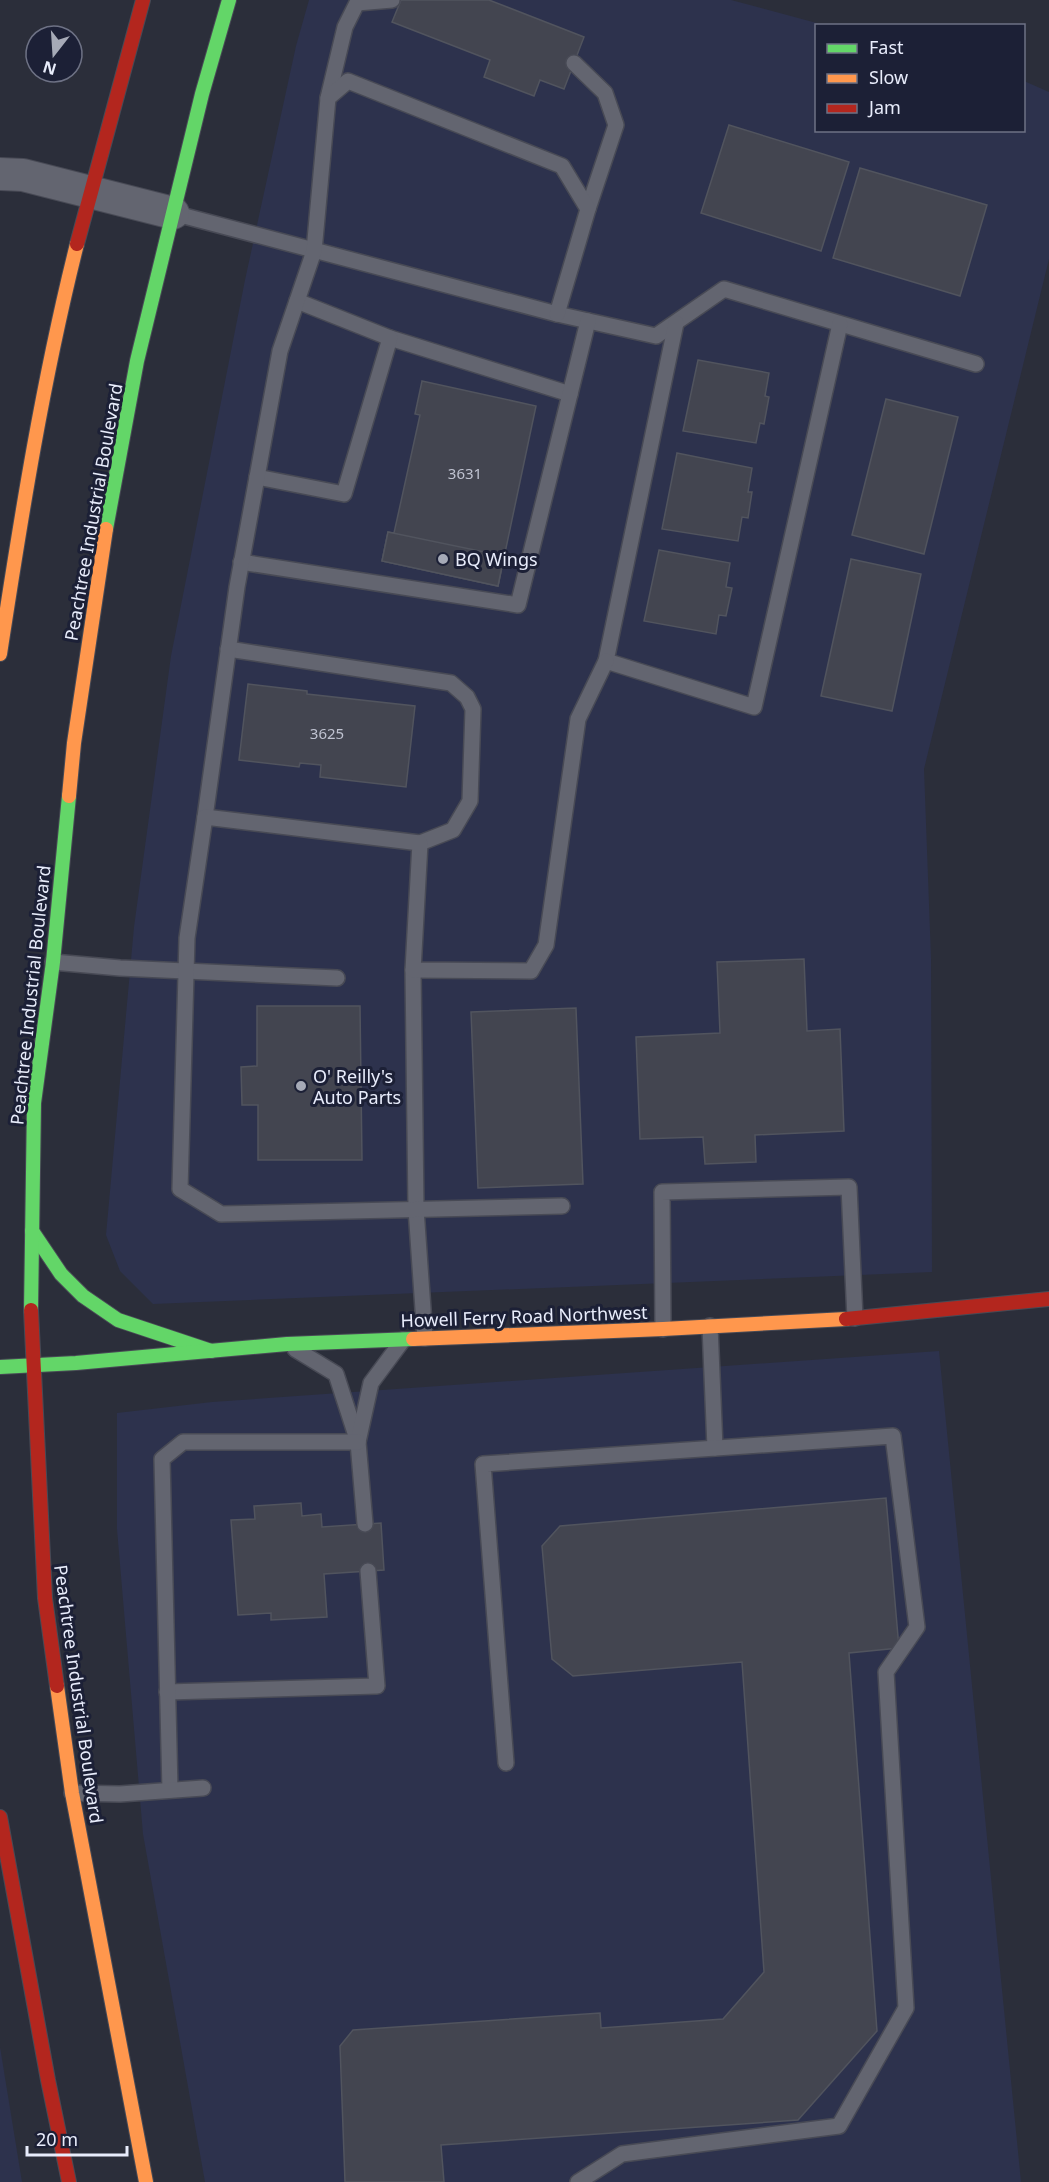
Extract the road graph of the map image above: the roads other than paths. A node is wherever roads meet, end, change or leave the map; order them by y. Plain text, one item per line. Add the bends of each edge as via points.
1 (143, 0) edge
2 (229, 0) edge
3 (392, 0) edge
4 (574, 63) dead end
5 (328, 98) junction
6 (0, 174) edge
7 (90, 191) junction
8 (588, 209) junction
9 (172, 213) junction
10 (314, 251) junction
11 (297, 301) junction
12 (557, 314) junction
13 (588, 321) junction
14 (676, 322) junction
15 (840, 324) junction
16 (390, 338) junction
17 (976, 364) dead end
18 (570, 394) junction
19 (257, 477) junction
20 (241, 562) junction
21 (228, 649) junction
22 (0, 654) edge
23 (606, 661) junction
24 (206, 817) junction
25 (420, 843) junction
26 (53, 962) junction
27 (412, 970) junction
28 (186, 971) junction
29 (338, 978) dead end
30 (562, 1206) dead end
31 (416, 1209) junction
32 (32, 1231) junction
33 (1049, 1299) edge
34 (855, 1318) junction
35 (710, 1326) junction
36 (663, 1329) junction
37 (426, 1338) junction
38 (404, 1339) junction
39 (287, 1344) junction
40 (211, 1350) junction
41 (34, 1365) junction
42 (0, 1367) edge
43 (358, 1442) junction
44 (715, 1448) junction
45 (365, 1524) dead end
46 (368, 1571) dead end
47 (167, 1692) junction
48 (506, 1763) dead end
49 (203, 1788) dead end
50 (170, 1790) junction
51 (72, 1793) junction
52 (0, 1817) edge
53 (69, 2182) edge
54 (146, 2182) edge
55 (578, 2182) edge

1 - 7 main road
2 - 9 main road, Peachtree Industrial Boulevard
3 - 5 lane via 357,3 345,27
4 - 8 lane via 605,93 616,125
5 - 8 lane via 348,81 562,166
5 - 10 lane
6 - 7 street via 23,175
7 - 9 street
7 - 22 main road via 54,346 19,528
8 - 12 lane
9 - 10 lane
9 - 26 main road, Peachtree Industrial Boulevard via 138,361 107,525 74,743
10 - 11 lane
10 - 12 lane
11 - 16 lane
11 - 19 lane via 280,351
12 - 13 lane
13 - 14 lane via 656,336
13 - 18 lane
14 - 15 lane via 724,290
14 - 23 lane
15 - 17 lane
15 - 23 lane via 754,707
16 - 18 lane
16 - 19 lane via 344,494
18 - 20 lane via 518,605
19 - 20 lane
20 - 21 lane
21 - 24 lane
21 - 25 lane via 451,683 467,697 473,709 470,801 453,830
23 - 27 lane via 578,718 546,945 531,971
24 - 25 lane
24 - 28 lane via 187,938
25 - 27 lane
26 - 28 lane
26 - 32 main road, Peachtree Industrial Boulevard via 34,1102
27 - 31 lane
28 - 29 lane
28 - 31 lane via 180,1189 221,1214
30 - 31 lane
31 - 37 lane
32 - 40 main road via 61,1274 83,1296 118,1320
32 - 41 main road, Peachtree Industrial Boulevard
33 - 34 main road, Howell Ferry Road Northwest
34 - 35 main road, Howell Ferry Road Northwest
34 - 36 lane via 849,1187 662,1192
35 - 36 main road, Howell Ferry Road Northwest
35 - 44 lane
36 - 37 main road, Howell Ferry Road Northwest
37 - 38 main road, Howell Ferry Road Northwest
38 - 39 main road, Howell Ferry Road Northwest
38 - 43 lane via 371,1383
39 - 40 main road, Howell Ferry Road Northwest
39 - 43 lane via 336,1374
40 - 41 main road, Howell Ferry Road Northwest
41 - 42 main road, Howell Ferry Road Northwest
41 - 51 main road, Peachtree Industrial Boulevard via 45,1598
43 - 45 lane
43 - 47 lane via 183,1442 162,1459
44 - 48 lane via 483,1464
44 - 55 lane via 892,1436 917,1627 886,1672 906,2008 839,2126 622,2154
46 - 47 lane via 377,1686
47 - 50 lane
49 - 50 lane
50 - 51 lane
51 - 54 main road, Peachtree Industrial Boulevard
52 - 53 main road

